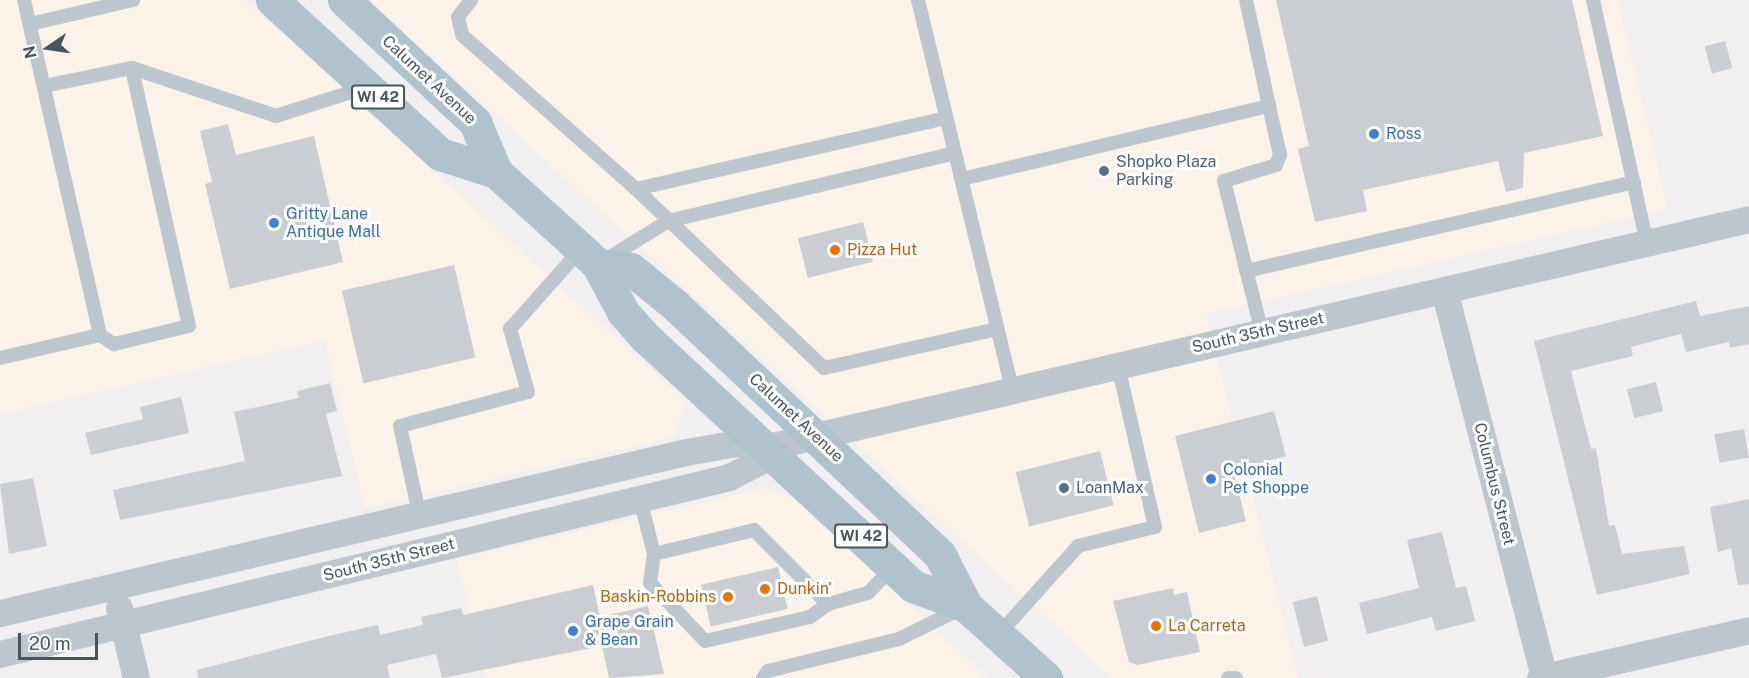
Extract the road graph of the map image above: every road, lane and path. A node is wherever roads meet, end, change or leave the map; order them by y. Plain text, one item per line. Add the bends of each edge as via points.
1 (24, 0) edge
2 (133, 0) edge
3 (272, 0) edge
4 (344, 0) edge
5 (471, 0) edge
6 (918, 0) edge
7 (1246, 0) edge
8 (1593, 0) edge
9 (30, 24) junction
10 (132, 68) junction
11 (44, 86) junction
12 (367, 87) junction
13 (1269, 106) junction
14 (946, 118) junction
15 (955, 153) junction
16 (496, 172) junction
17 (962, 179) junction
18 (1634, 182) junction
19 (636, 189) junction
20 (1749, 219) edge
21 (668, 221) junction
22 (1647, 243) junction
23 (590, 257) junction
24 (1246, 271) junction
25 (1444, 290) junction
26 (998, 329) junction
27 (1262, 333) junction
28 (100, 335) junction
29 (0, 358) edge
30 (1118, 366) junction
31 (1012, 390) junction
32 (815, 436) junction
33 (768, 447) junction
34 (640, 499) junction
35 (419, 513) junction
36 (654, 554) junction
37 (893, 567) junction
38 (114, 586) junction
39 (828, 604) junction
40 (966, 606) junction
41 (0, 613) edge
42 (123, 625) junction
43 (1749, 630) edge
44 (998, 635) junction
45 (0, 654) edge
46 (136, 678) edge
47 (763, 678) edge
48 (1046, 678) edge
49 (1228, 678) edge
50 (1236, 678) edge
51 (1542, 678) edge

1 - 9 lane
2 - 9 lane
3 - 12 main road, Calumet Avenue / WI 42
4 - 16 main road, Calumet Avenue / WI 42 via 475,122
5 - 19 lane via 458,17 462,34
6 - 14 lane
7 - 13 lane
8 - 18 lane
9 - 11 lane
10 - 11 lane
10 - 12 lane via 276,116
10 - 28 lane via 189,326 114,344
11 - 28 lane
12 - 16 main road, Calumet Avenue / WI 42 via 440,154
13 - 17 lane
13 - 24 lane via 1280,155 1276,165 1224,181
14 - 15 lane
14 - 19 lane
15 - 17 lane
15 - 21 lane
16 - 23 main road, Calumet Avenue / WI 42
17 - 26 lane
18 - 22 lane
18 - 24 lane
19 - 21 lane
20 - 22 street, South 35th Street
21 - 23 lane
21 - 26 lane via 824,368
22 - 25 street, South 35th Street
23 - 32 main road, Calumet Avenue / WI 42 via 646,279
23 - 33 main road, Calumet Avenue / WI 42 via 636,328
23 - 35 lane via 510,329 528,392 400,426
24 - 27 lane
25 - 27 street, South 35th Street
25 - 51 street, Columbus Street
26 - 31 lane
27 - 30 street, South 35th Street
28 - 29 lane
30 - 31 street, South 35th Street
30 - 44 lane via 1155,527 1078,546
31 - 32 street, South 35th Street
32 - 33 street, South 35th Street
32 - 40 main road, Calumet Avenue / WI 42 via 940,555
33 - 34 street, South 35th Street via 760,461 729,477
33 - 35 street, South 35th Street via 737,443 698,450
33 - 37 main road, Calumet Avenue / WI 42
34 - 36 lane
34 - 42 street, South 35th Street
35 - 38 street, South 35th Street
36 - 39 lane via 754,530
36 - 39 lane via 650,584 705,641 810,617
37 - 39 lane via 868,593
37 - 40 main road, Calumet Avenue / WI 42 via 921,592
38 - 41 street, South 35th Street
38 - 42 street
40 - 44 main road, Calumet Avenue / WI 42
40 - 47 lane via 899,639 768,671
42 - 45 street, South 35th Street
42 - 46 street
43 - 51 street
44 - 48 main road, Calumet Avenue / WI 42
49 - 50 lane

